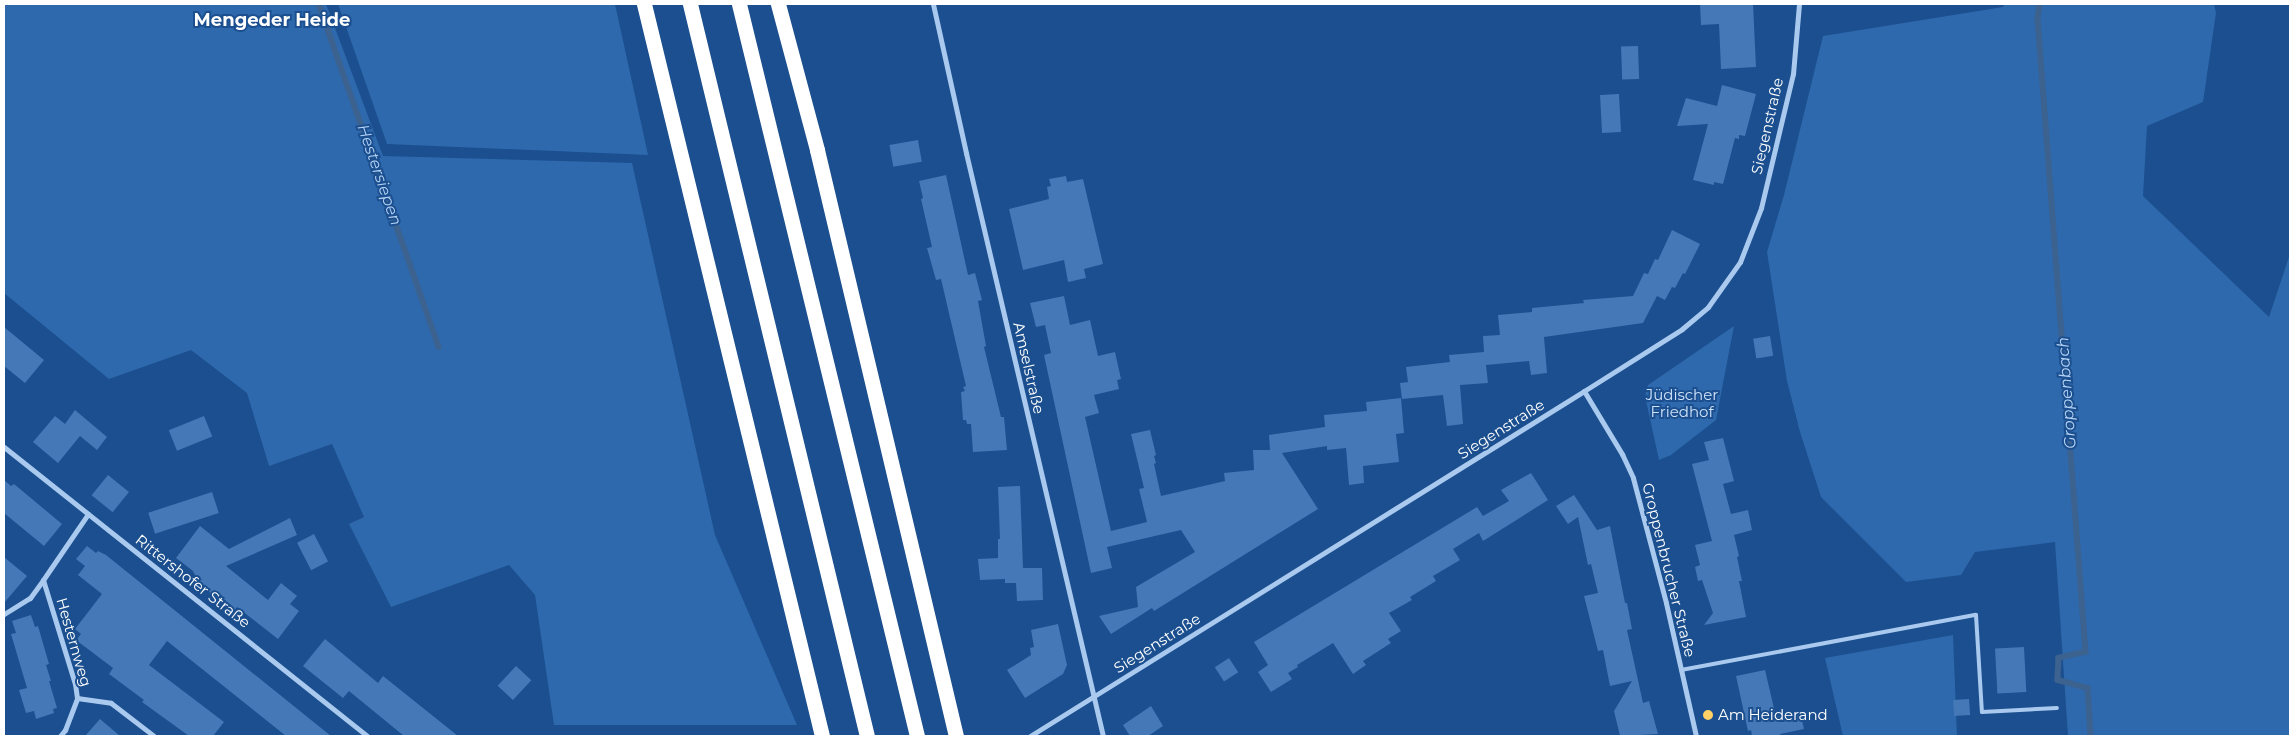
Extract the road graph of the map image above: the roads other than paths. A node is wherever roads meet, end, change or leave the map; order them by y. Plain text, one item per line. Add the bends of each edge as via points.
1 (644, 4) edge
2 (690, 4) edge
3 (739, 4) edge
4 (778, 4) edge
5 (933, 4) edge
6 (1799, 4) edge
7 (1584, 391) junction
8 (4, 447) edge
9 (88, 514) junction
10 (44, 580) junction
11 (4, 614) edge
12 (1681, 670) junction
13 (77, 698) junction
14 (1092, 698) junction
15 (2056, 708) dead end
16 (60, 736) edge
17 (154, 736) edge
18 (367, 736) edge
19 (822, 736) edge
20 (866, 736) edge
21 (917, 736) edge
22 (956, 736) edge
23 (1030, 736) edge
24 (1103, 736) edge
25 (1696, 736) edge

1 - 19 highway
2 - 20 highway
3 - 21 highway
4 - 22 highway via 819,160
5 - 14 street, Amselstraße
6 - 7 street, Siegenstraße via 1793,74 1761,208 1740,262 1708,307 1682,330
7 - 12 street, Groppenbrucher Straße via 1633,478
7 - 14 street, Siegenstraße
8 - 9 street, Rittershofer Straße
9 - 10 street, Hesternweg
9 - 18 street, Rittershofer Straße
10 - 11 street, Hesternweg via 30,598
10 - 13 street, Hesternweg
12 - 15 lane via 1976,615 1982,712
12 - 25 street, Groppenbrucher Straße
13 - 16 street, Hesternweg
13 - 17 street via 111,703
14 - 23 street, Siegenstraße
14 - 24 street, Amselstraße

